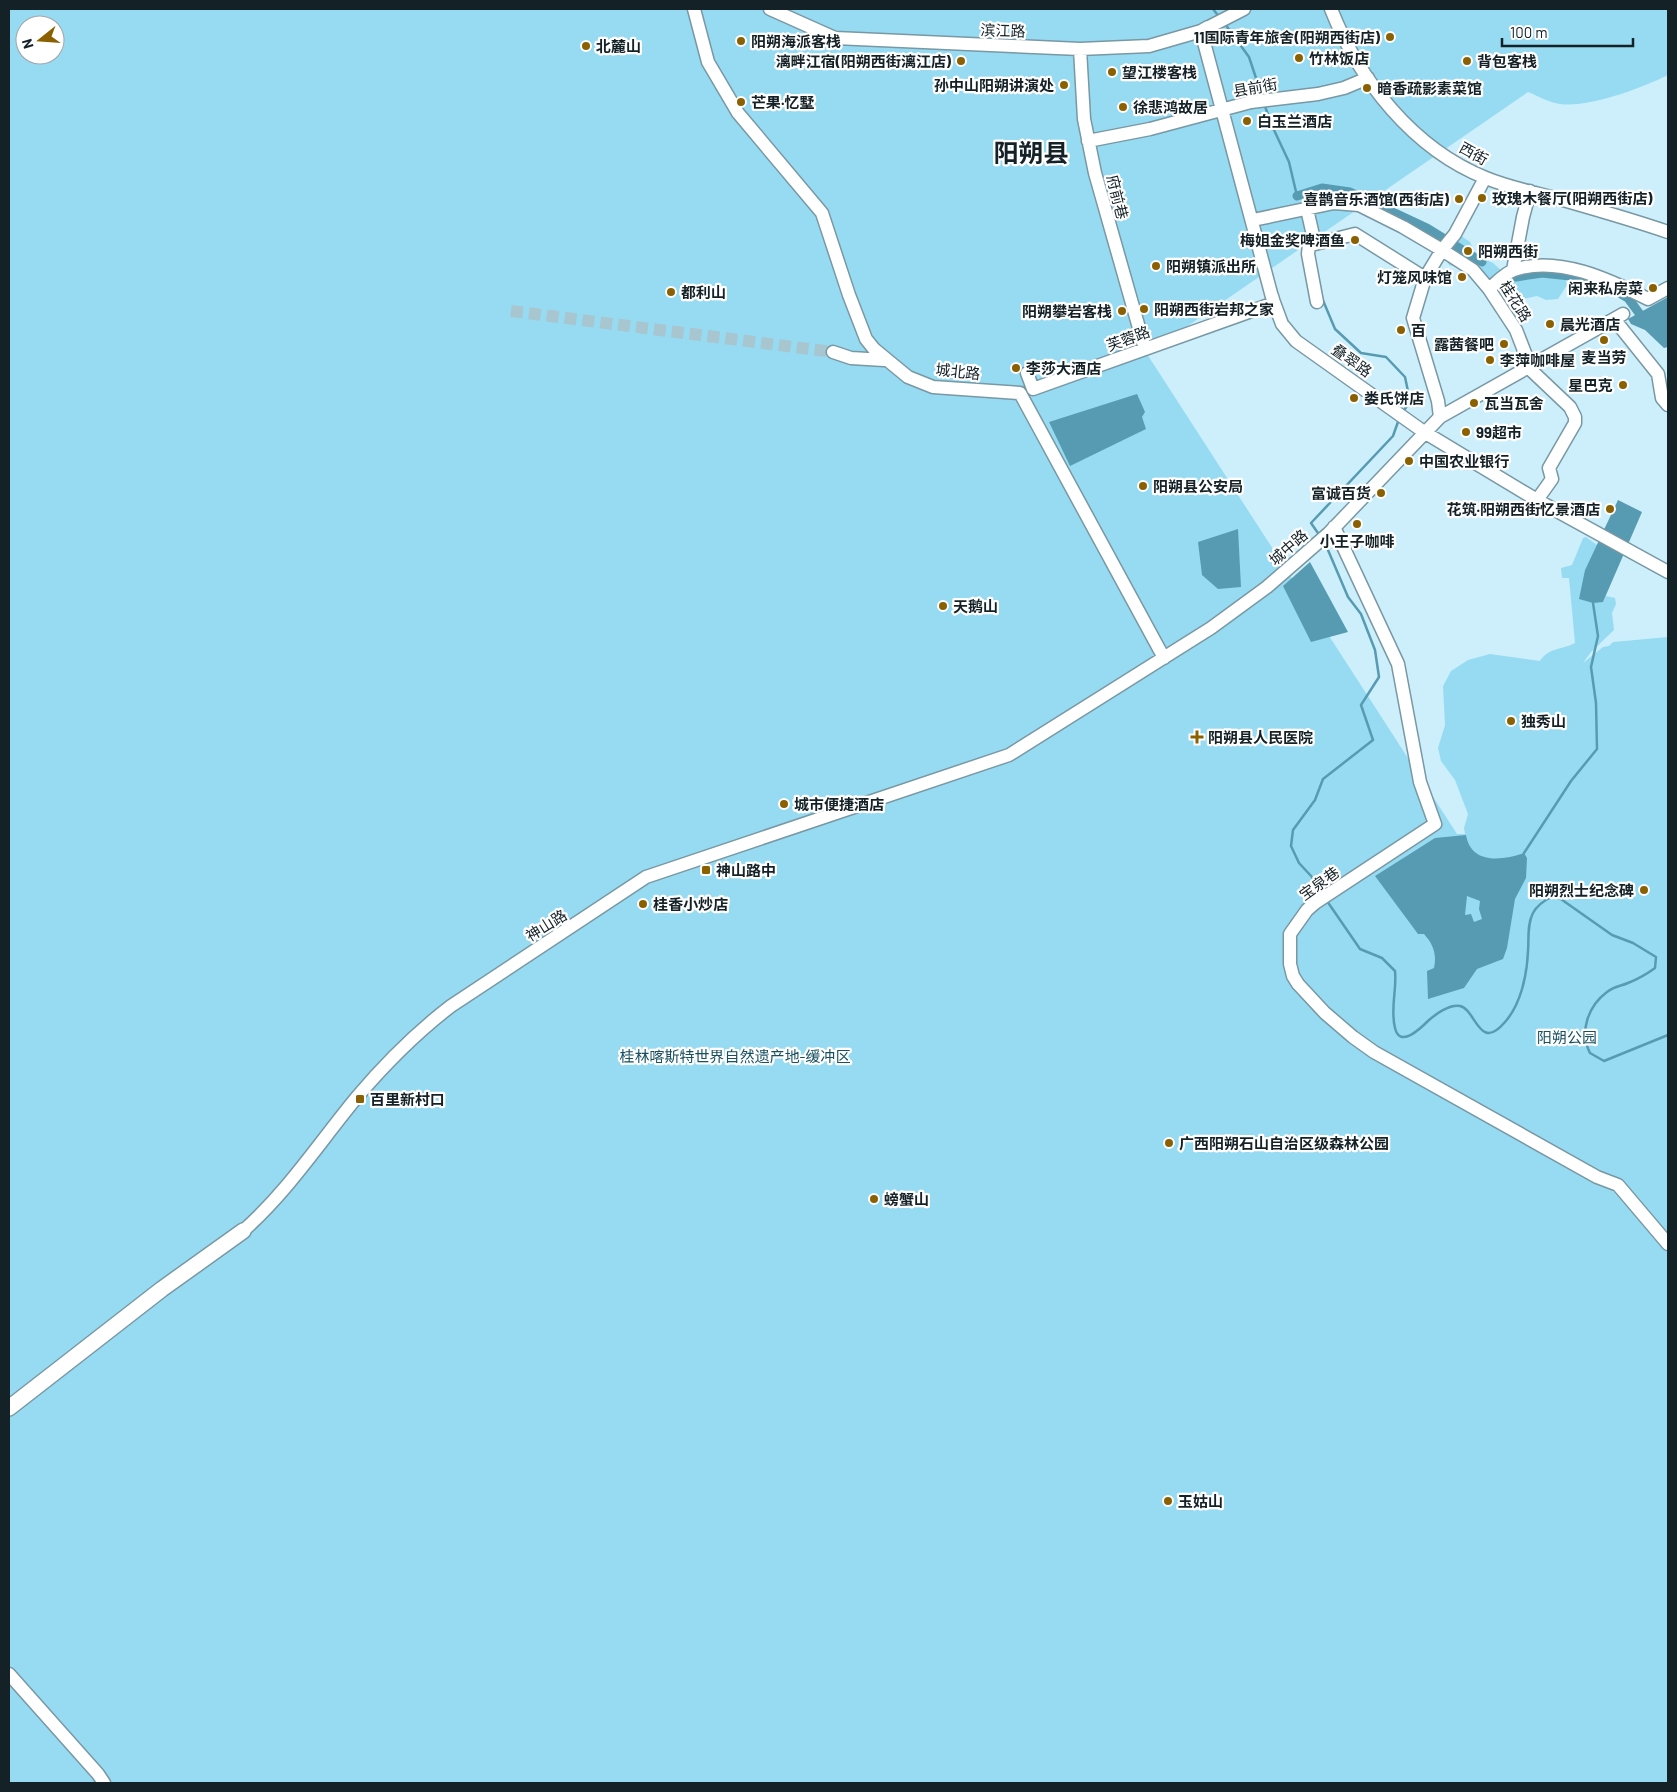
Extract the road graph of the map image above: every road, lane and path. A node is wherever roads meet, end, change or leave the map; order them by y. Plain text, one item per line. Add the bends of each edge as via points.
1 (694, 9) edge
2 (770, 9) edge
3 (1244, 9) edge
4 (1331, 9) edge
5 (1222, 16) edge
6 (1201, 31) junction
7 (1080, 49) junction
8 (1368, 78) junction
9 (1223, 109) junction
10 (1088, 141) junction
11 (1485, 178) junction
12 (1530, 191) junction
13 (1306, 209) junction
14 (1253, 220) junction
15 (1668, 232) edge
16 (1315, 244) junction
17 (1442, 250) junction
18 (1513, 270) junction
19 (1425, 278) junction
20 (1668, 288) edge
21 (1489, 289) junction
22 (1317, 302) dead end
23 (1274, 303) junction
24 (1145, 349) junction
25 (833, 352) tunnel mouth
26 (884, 360) junction
27 (1531, 365) junction
28 (1663, 372) edge
29 (1027, 373) dead end
30 (1037, 387) junction
31 (1020, 393) junction
32 (1668, 406) edge
33 (1440, 417) junction
34 (1424, 432) junction
35 (1537, 500) junction
36 (1331, 530) junction
37 (1668, 572) edge
38 (1164, 658) junction
39 (950, 775) joint
40 (243, 1232) joint
41 (1664, 1236) edge
42 (1668, 1244) edge
43 (9, 1408) edge
44 (9, 1674) edge
45 (104, 1783) edge

1 - 26 street, 城北路 via 708,62 738,113 822,213 866,339
2 - 7 street, 滨江路 via 835,38
3 - 6 street
4 - 8 street, 西街
5 - 6 street, 滨江路
6 - 7 street, 滨江路 via 1150,46
6 - 9 street, 叠翠路
6 - 23 street
7 - 10 street, 府前巷 via 1082,103
8 - 9 street, 县前街 via 1318,94 1251,102
8 - 11 street, 西街 via 1408,129
9 - 10 street, 县前街 via 1150,129
9 - 14 street, 叠翠路
10 - 24 street, 府前巷 via 1105,214
11 - 12 street, 西街
11 - 17 street via 1455,234
12 - 15 street, 西街
12 - 18 street, 桂花路
13 - 14 street, 桂花路
13 - 16 street
13 - 17 street, 桂花路 via 1334,203 1359,205
14 - 23 street, 叠翠路
16 - 19 street via 1355,234
16 - 22 street via 1309,245 1308,254
17 - 19 street
17 - 21 street, 桂花路 via 1473,270
18 - 20 street via 1536,266 1579,271 1608,280 1648,299
18 - 21 street
19 - 33 street via 1413,318
21 - 27 street, 桂花路 via 1516,330
23 - 24 street, 芙蓉路
23 - 30 street
23 - 34 street, 叠翠路 via 1282,324 1296,341
24 - 30 street, 芙蓉路
25 - 26 street via 851,358
26 - 31 street, 城北路 via 908,377 933,387
27 - 28 street, 城中路 via 1619,317
27 - 33 street, 城中路
27 - 35 street, 桂花路 via 1536,378 1570,407 1575,417 1575,423 1549,468 1552,479
28 - 32 street via 1662,398
29 - 30 street
30 - 31 street, 芙蓉路
31 - 38 street
33 - 34 street, 城中路
34 - 35 street, 叠翠路
34 - 36 street, 城中路
35 - 37 street, 叠翠路
36 - 38 street, 城中路 via 1267,587
36 - 41 street, 宝泉巷 via 1398,664 1420,782 1435,824 1307,910 1290,934 1293,976 1325,1013 1352,1037 1597,1177 1618,1185
38 - 39 street, 城中路 via 1009,755
39 - 40 street, 神山路 via 646,877 432,1020 357,1097 274,1203
40 - 43 main road
41 - 42 street, 宝泉巷
44 - 45 street

